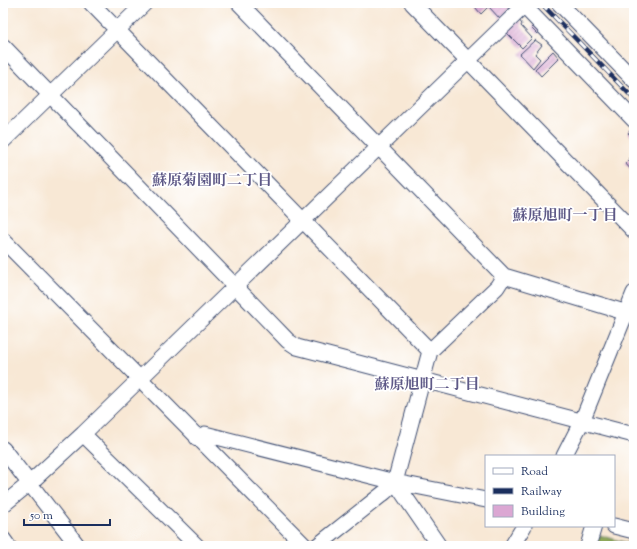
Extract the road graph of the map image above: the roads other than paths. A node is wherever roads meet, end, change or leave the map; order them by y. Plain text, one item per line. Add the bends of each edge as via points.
1 (91, 3) edge
2 (145, 3) edge
3 (238, 3) edge
4 (412, 3) edge
5 (559, 3) edge
6 (523, 4) edge
7 (117, 30) junction
8 (3, 46) edge
9 (467, 59) junction
10 (634, 80) edge
11 (50, 95) junction
12 (634, 120) edge
13 (3, 141) edge
14 (378, 146) junction
15 (303, 220) junction
16 (634, 231) edge
17 (3, 240) edge
18 (504, 276) junction
19 (234, 285) junction
20 (634, 294) edge
21 (630, 314) edge
22 (430, 351) junction
23 (138, 379) junction
24 (422, 380) junction
25 (582, 421) junction
26 (83, 434) junction
27 (634, 435) edge
28 (197, 438) junction
29 (3, 449) edge
30 (565, 455) edge
31 (395, 482) junction
32 (30, 483) junction
33 (485, 500) edge
34 (3, 505) edge
35 (615, 526) edge
36 (523, 527) edge
37 (594, 527) edge
38 (634, 531) edge
39 (3, 539) edge
40 (8, 546) edge
41 (78, 546) edge
42 (197, 546) edge
43 (305, 546) edge
44 (317, 546) edge
45 (439, 546) edge
46 (512, 546) edge
47 (588, 546) edge

1 - 7 street
2 - 7 street
3 - 14 street
4 - 9 street
5 - 10 street
6 - 9 street
6 - 12 street
7 - 11 street
7 - 15 street
8 - 11 street
9 - 14 street
9 - 16 street
11 - 13 street
11 - 19 street
14 - 15 street
14 - 18 street
15 - 19 street
15 - 22 street
17 - 23 street
18 - 21 street
18 - 22 street via 497,287
19 - 23 street
19 - 24 street via 288,341 297,347
20 - 21 street
21 - 25 street
22 - 24 street
23 - 26 street
23 - 28 street
24 - 25 street
24 - 31 street
25 - 27 street
25 - 30 street
26 - 32 street
26 - 42 street
28 - 31 street via 205,434
28 - 43 street
29 - 32 street
31 - 33 street
31 - 44 street
31 - 45 street
32 - 34 street
32 - 41 street
35 - 38 street
36 - 46 street
37 - 47 street
39 - 40 street

